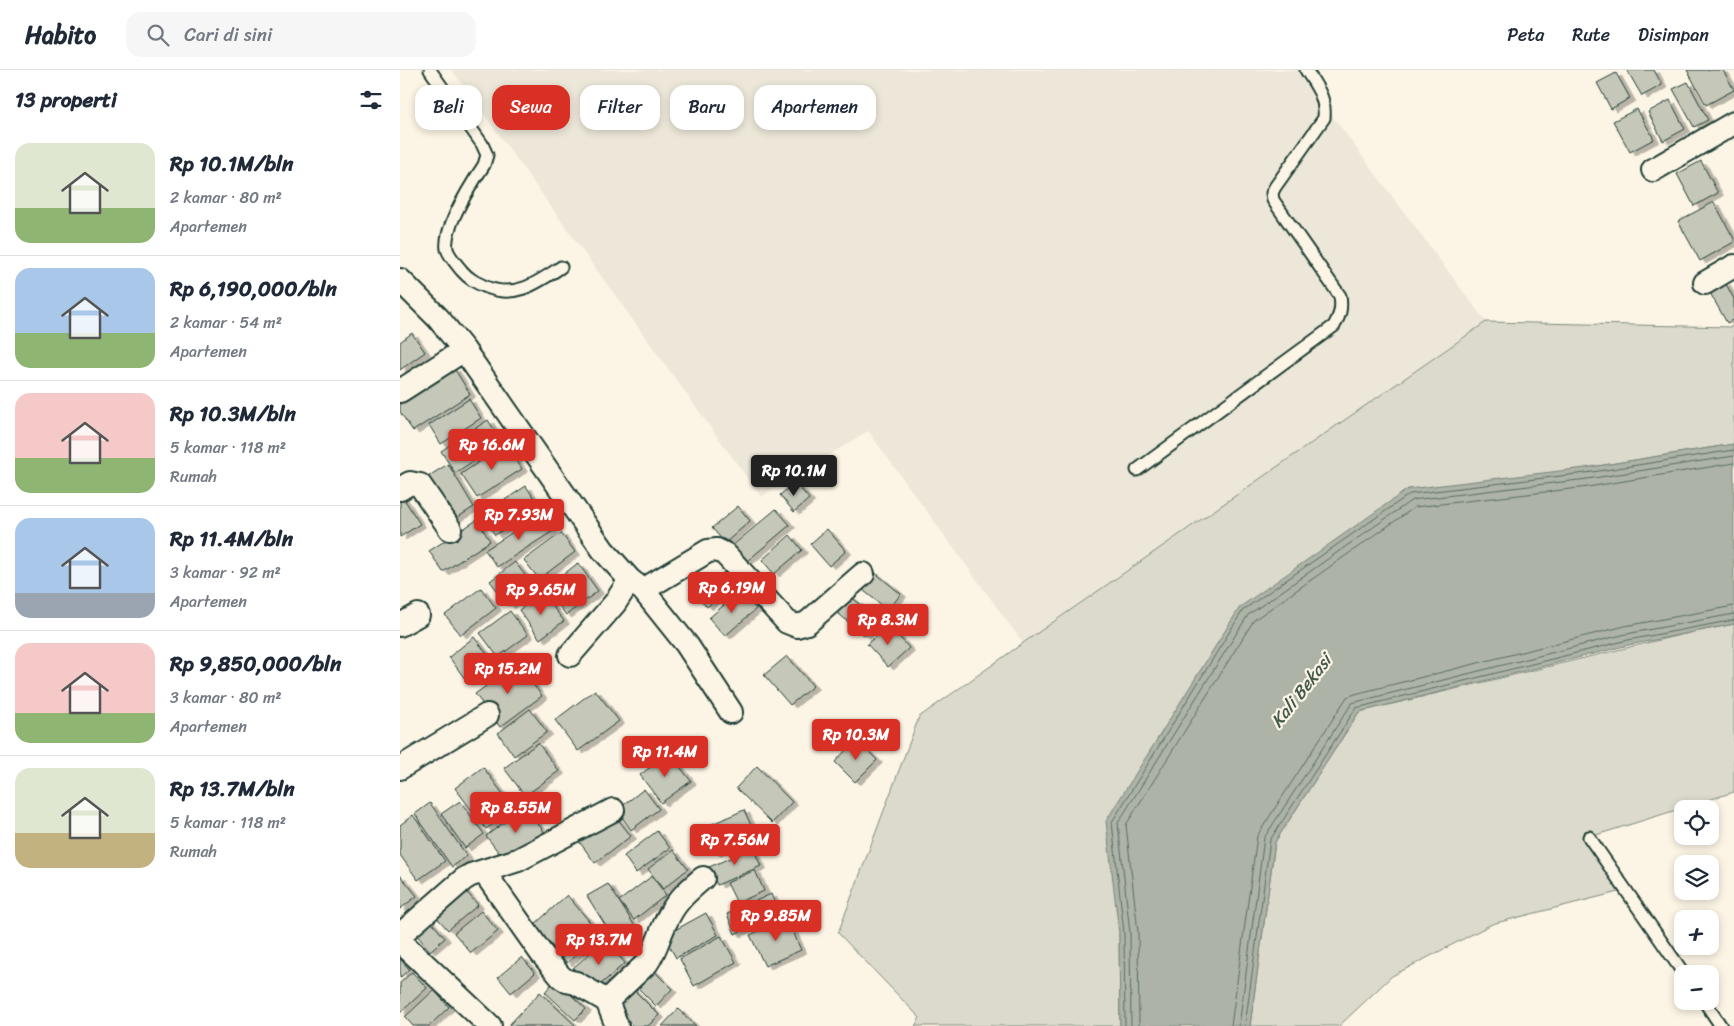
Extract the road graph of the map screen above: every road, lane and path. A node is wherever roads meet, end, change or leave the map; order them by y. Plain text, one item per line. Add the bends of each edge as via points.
1 (430, 70) edge
2 (1306, 70) edge
3 (1734, 123) edge
4 (1653, 170) dead end
5 (1734, 266) edge
6 (561, 267) dead end
7 (400, 280) edge
8 (1705, 284) dead end
9 (464, 350) junction
10 (400, 391) edge
11 (1137, 470) dead end
12 (400, 489) edge
13 (450, 529) dead end
14 (863, 574) dead end
15 (637, 585) junction
16 (570, 655) dead end
17 (731, 712) dead end
18 (487, 715) dead end
19 (400, 768) edge
20 (612, 810) dead end
21 (1590, 837) dead end
22 (484, 872) junction
23 (703, 878) dead end
24 (400, 935) edge
25 (400, 941) edge
26 (1678, 965) edge
27 (607, 1001) junction
28 (1710, 1010) edge
29 (490, 1026) edge
30 (617, 1026) edge
31 (1721, 1026) edge

1 - 6 lane via 487,154 449,228 447,249 456,264 470,280 495,291 516,291 538,283
2 - 11 lane via 1319,90 1325,107 1324,118 1272,194 1340,296 1340,316 1334,326
3 - 4 street
5 - 8 street
7 - 9 street
9 - 10 street
9 - 15 street via 602,550
12 - 13 street via 410,483 420,485
14 - 15 street via 807,623 798,626 787,622 740,568 726,554 716,550
15 - 16 street via 615,603
15 - 17 street via 687,645
18 - 19 street
20 - 22 street via 518,860
21 - 26 lane
22 - 24 street via 464,879
22 - 27 street via 561,978
23 - 27 street via 679,900 668,916 647,963
25 - 29 street
27 - 30 street
28 - 31 lane

